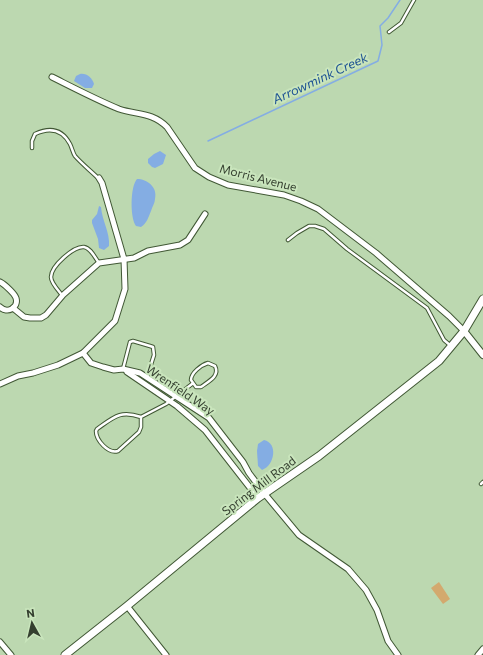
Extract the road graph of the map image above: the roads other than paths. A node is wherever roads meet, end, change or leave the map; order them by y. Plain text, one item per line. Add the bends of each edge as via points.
1 (414, 0) edge
2 (388, 32) dead end
3 (52, 77) dead end
4 (32, 148) dead end
5 (99, 178) joint
6 (205, 214) dead end
7 (288, 240) dead end
8 (124, 258) junction
9 (99, 263) junction
10 (0, 282) edge
11 (63, 295) junction
12 (483, 299) edge
13 (0, 307) edge
14 (13, 308) junction
15 (464, 331) junction
16 (451, 346) junction
17 (83, 352) junction
18 (483, 355) edge
19 (123, 369) junction
20 (147, 377) junction
21 (0, 384) edge
22 (192, 384) junction
23 (177, 396) junction
24 (170, 401) junction
25 (141, 417) junction
26 (237, 455) junction
27 (229, 462) junction
28 (249, 473) junction
29 (243, 479) junction
30 (264, 493) junction
31 (258, 498) junction
32 (127, 606) junction
33 (0, 642) edge
34 (483, 649) edge
35 (10, 655) edge
36 (65, 655) edge
37 (166, 655) edge
38 (398, 655) edge
39 (478, 655) edge

1 - 2 lane via 401,23
3 - 15 street, Morris Avenue via 120,109 146,114 163,122 195,168 209,177 228,185 284,195 318,209 376,253
4 - 5 lane via 35,134 51,129 64,136 75,156
5 - 8 street
6 - 8 street via 188,240 180,245 148,251 134,258
7 - 16 lane via 309,226 324,229 347,249 428,308 444,340
8 - 9 street
8 - 17 street via 125,289 115,321
9 - 11 street
9 - 11 lane via 92,252 84,247 68,254 57,263 50,276
10 - 14 street via 15,296
11 - 14 street via 41,318 24,316
12 - 15 main road, Spring Mill Road
13 - 14 street via 8,310
15 - 16 main road, Spring Mill Road
15 - 18 street, Morris Avenue
16 - 30 main road, Spring Mill Road via 439,361 319,456
17 - 19 street, Wrenfield Way via 92,363 114,370
17 - 21 street via 58,365
19 - 20 street, Wrenfield Way
19 - 20 lane via 130,342 150,346 154,350 154,355
19 - 24 street, Wrenfield Way
20 - 23 street, Wrenfield Way
22 - 22 lane via 192,375 204,365 208,363 215,366 217,371 214,377 201,387
22 - 23 lane
23 - 24 lane
23 - 26 street, Wrenfield Way via 209,418
24 - 25 lane
24 - 27 street, Wrenfield Way via 205,430
25 - 25 lane via 124,413 97,429 96,435 109,450 118,451 139,432 142,427
26 - 27 street
26 - 28 street, Wrenfield Way
27 - 29 street, Wrenfield Way
28 - 29 street
28 - 30 street, Wrenfield Way
29 - 31 street, Wrenfield Way
30 - 31 main road, Spring Mill Road
30 - 38 street, Wrenfield Way via 300,535 348,568 366,590 377,610 388,641
31 - 32 main road, Spring Mill Road
32 - 36 main road, Spring Mill Road
32 - 37 street
33 - 35 street
34 - 39 street

